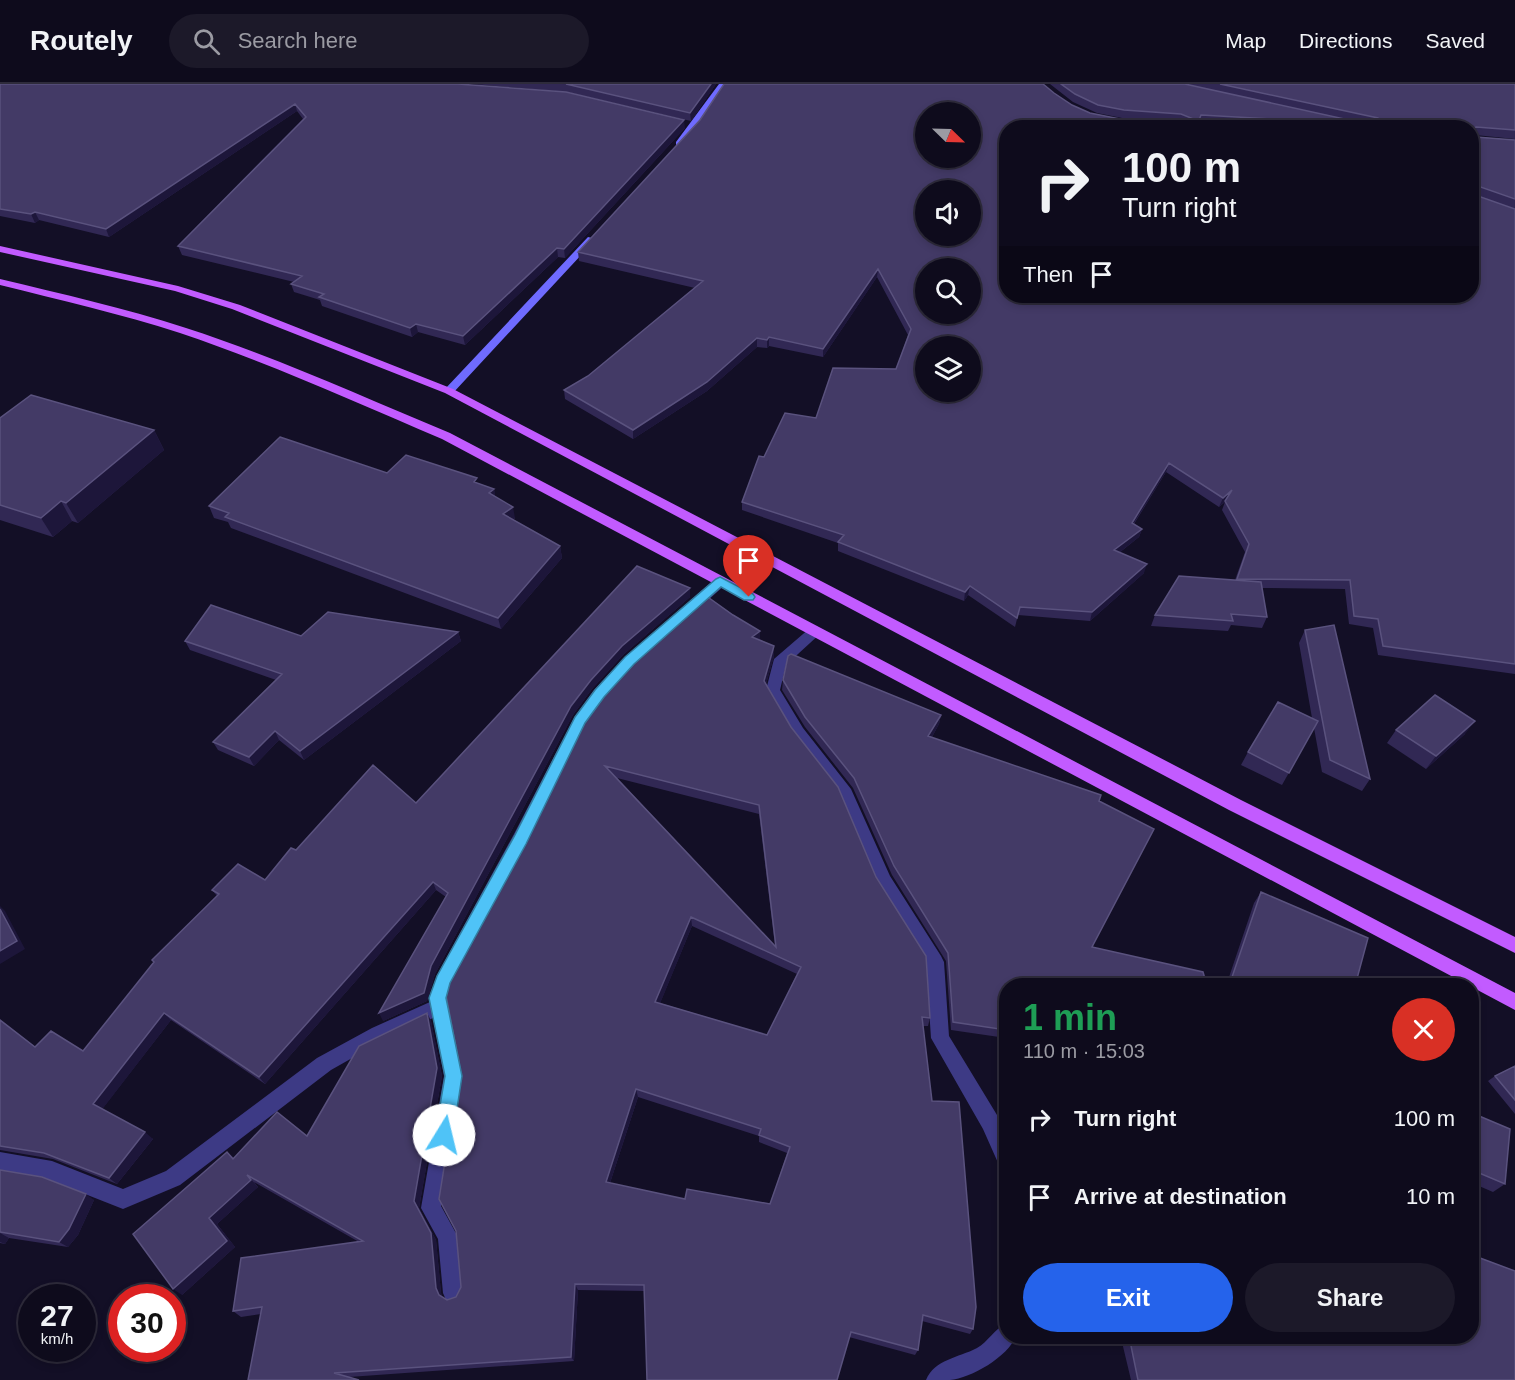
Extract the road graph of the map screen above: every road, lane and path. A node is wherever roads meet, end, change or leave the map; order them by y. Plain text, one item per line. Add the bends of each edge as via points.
1 (723, 84) edge
2 (684, 122) edge
3 (695, 124) junction
4 (671, 153) edge
5 (600, 229) edge
6 (0, 249) edge
7 (0, 282) edge
8 (449, 391) junction
9 (720, 582) junction
10 (815, 632) junction
11 (1515, 945) edge
12 (1470, 978) edge
13 (1479, 983) edge
14 (1515, 1002) edge
15 (439, 1007) junction
16 (999, 1142) edge
17 (0, 1162) edge
18 (453, 1293) dead end
19 (999, 1342) edge
20 (937, 1380) edge

1 - 3 street
2 - 3 street
3 - 4 street
5 - 8 street
6 - 8 main road via 178,289 236,307
7 - 9 main road via 168,326 298,373 446,436
8 - 11 main road via 1235,805
9 - 10 main road
9 - 15 street via 630,661 580,720 443,981
10 - 12 main road
10 - 16 street via 779,663 773,690 798,732 845,793 883,880 935,962 940,1038
13 - 14 main road
15 - 17 street via 324,1064 173,1178 123,1199 52,1171
15 - 18 street via 453,1076 431,1208 448,1237
19 - 20 street via 986,1355 943,1373

